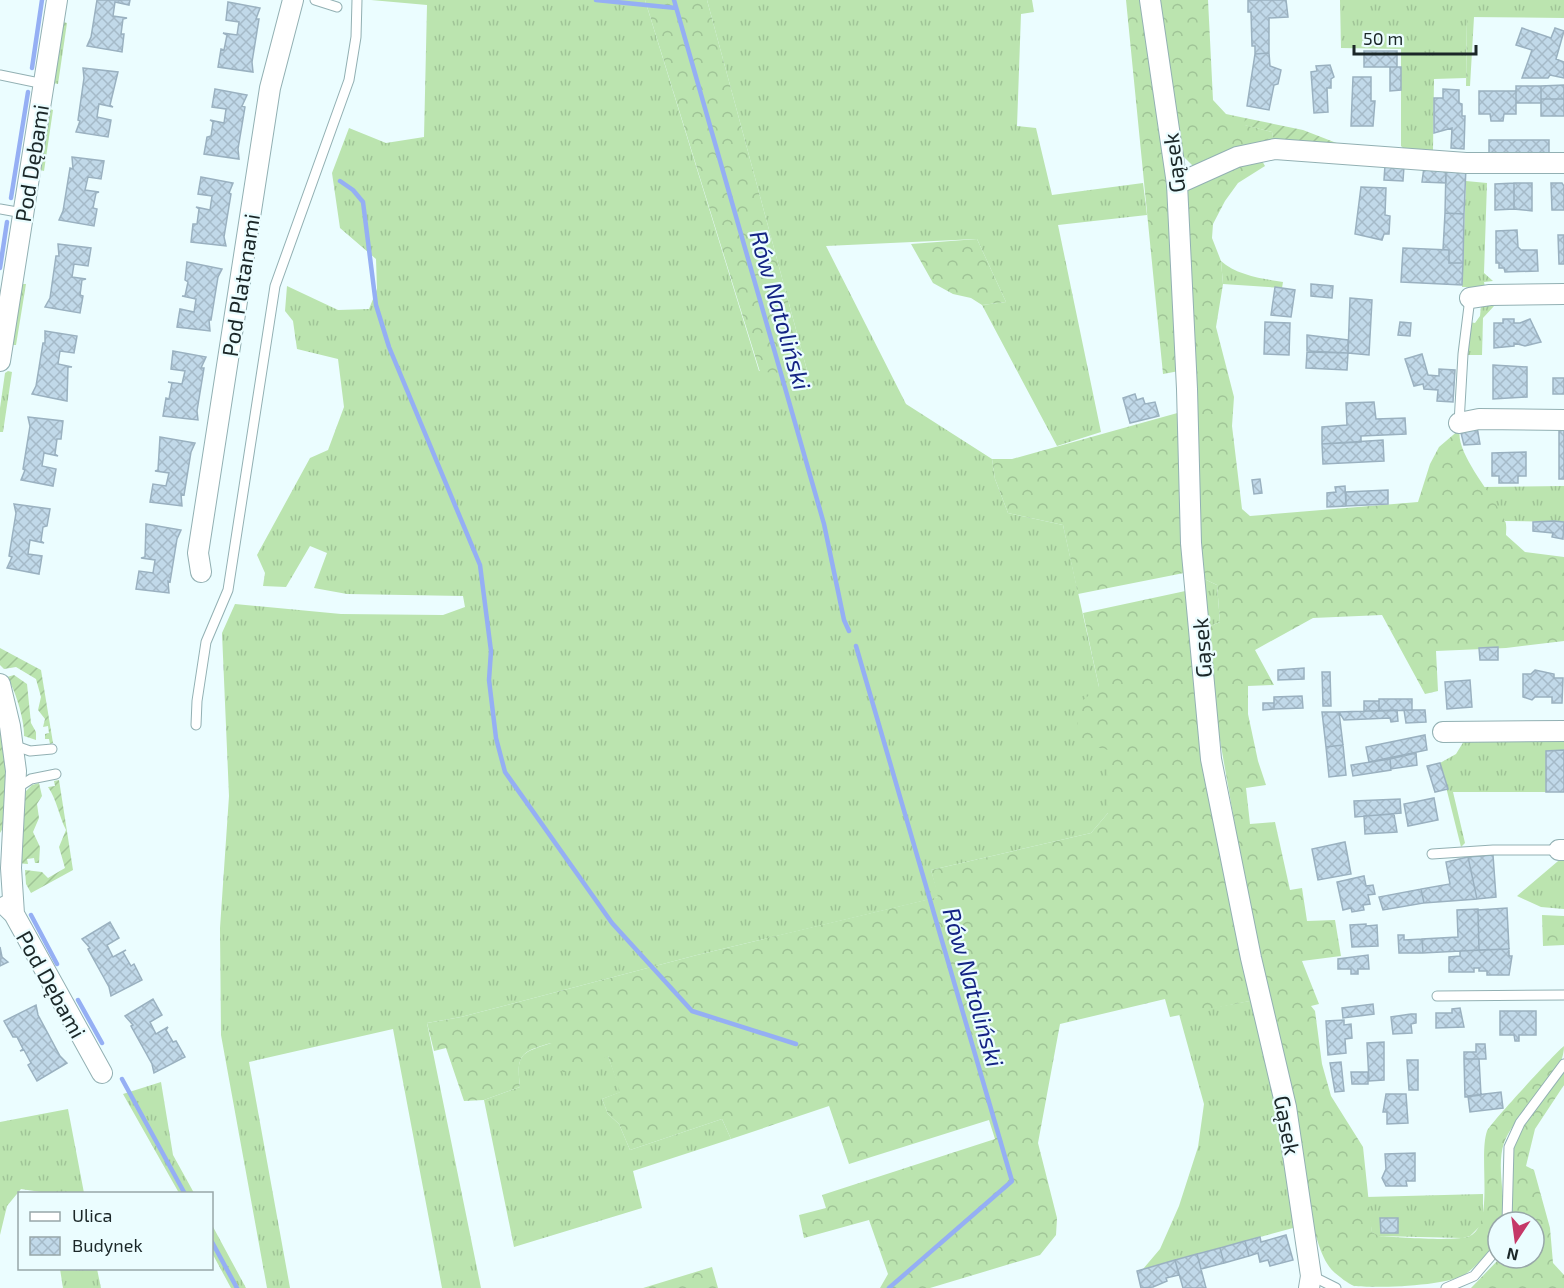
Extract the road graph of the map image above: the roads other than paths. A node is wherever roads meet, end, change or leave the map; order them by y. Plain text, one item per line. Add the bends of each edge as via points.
1 (57, 0) edge
2 (293, 0) edge
3 (315, 0) edge
4 (357, 0) edge
5 (1150, 0) edge
6 (337, 7) dead end
7 (0, 75) edge
8 (44, 84) junction
9 (1564, 163) edge
10 (1177, 184) junction
11 (0, 209) edge
12 (23, 213) junction
13 (1564, 294) edge
14 (1470, 298) joint
15 (1, 350) edge
16 (1564, 420) edge
17 (1459, 423) joint
18 (201, 572) dead end
19 (0, 684) edge
20 (196, 725) dead end
21 (1564, 731) edge
22 (1443, 732) dead end
23 (13, 744) junction
24 (52, 749) dead end
25 (56, 774) dead end
26 (15, 790) junction
27 (6, 842) edge
28 (1562, 850) edge
29 (1432, 854) dead end
30 (0, 896) edge
31 (14, 914) junction
32 (1564, 995) edge
33 (1437, 996) dead end
34 (1564, 1064) edge
35 (102, 1073) dead end
36 (1507, 1210) edge
37 (1486, 1262) edge
38 (1310, 1282) edge
39 (1336, 1288) edge
40 (1446, 1288) edge

1 - 8 street, Pod Dębami
2 - 18 street, Pod Platanami via 270,88 198,553
3 - 6 lane
4 - 20 lane via 349,80 275,286 228,590 206,642
5 - 10 street, Gąsek
7 - 8 lane
8 - 12 street, Pod Dębami
9 - 10 street via 1466,163 1275,148 1237,157
10 - 38 street, Gąsek via 1190,533 1211,759 1286,1107
11 - 12 lane
12 - 15 street, Pod Dębami
13 - 14 street
14 - 17 lane via 1462,354
16 - 17 street via 1479,419
19 - 23 street
21 - 22 street
23 - 24 lane via 30,752
23 - 26 street
25 - 26 lane via 31,779
26 - 27 street
27 - 31 street
28 - 29 lane
30 - 31 street, Pod Dębami
31 - 35 street, Pod Dębami
32 - 33 lane
34 - 36 lane via 1520,1123 1509,1147
37 - 40 lane via 1474,1276
38 - 39 lane

